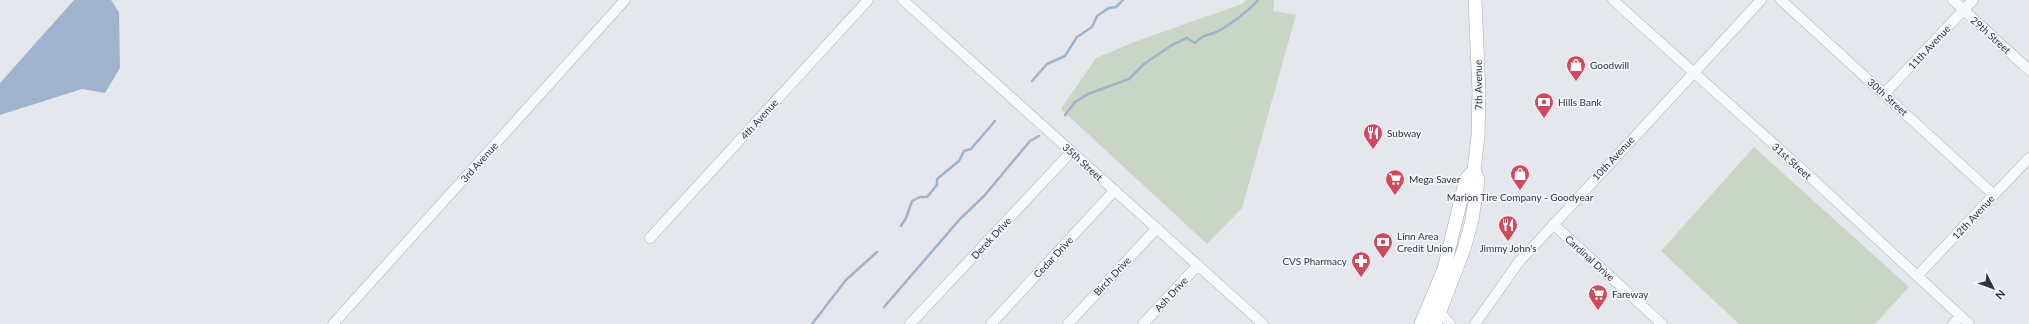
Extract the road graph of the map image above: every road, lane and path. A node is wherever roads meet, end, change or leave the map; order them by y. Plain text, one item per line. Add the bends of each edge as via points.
1 (625, 0) edge
2 (868, 0) edge
3 (903, 0) edge
4 (1475, 0) edge
5 (1613, 0) edge
6 (1761, 0) edge
7 (1781, 0) edge
8 (1953, 0) edge
9 (1973, 0) edge
10 (1963, 10) junction
11 (2029, 70) edge
12 (1693, 72) junction
13 (1884, 94) junction
14 (1072, 152) junction
15 (2029, 158) edge
16 (1474, 170) junction
17 (1115, 190) junction
18 (1994, 195) junction
19 (1552, 224) junction
20 (1157, 228) junction
21 (650, 238) dead end
22 (1198, 265) junction
23 (1917, 276) junction
24 (1437, 318) edge
25 (1957, 320) edge
26 (333, 324) edge
27 (910, 324) edge
28 (991, 324) edge
29 (1068, 324) edge
30 (1144, 324) edge
31 (1263, 324) edge
32 (1422, 324) edge
33 (1450, 324) edge
34 (1475, 324) edge
35 (1662, 324) edge
36 (1969, 324) edge

1 - 26 street, 3rd Avenue
2 - 21 street, 4th Avenue
3 - 14 street, 35th Street
4 - 16 main road, 7th Avenue via 1478,136
5 - 12 street, 31st Street
6 - 12 street, 10th Avenue
7 - 13 street, 30th Street
8 - 10 street, 29th Street
9 - 10 street, 11th Avenue
10 - 11 street, 29th Street
10 - 13 street, 11th Avenue
12 - 19 street, 10th Avenue
12 - 23 street, 31st Street
13 - 18 street, 30th Street
14 - 17 street, 35th Street
14 - 27 street, Derek Drive
15 - 18 street, 12th Avenue
16 - 24 main road, 7th Avenue via 1478,180 1472,220 1464,249
16 - 32 main road, 7th Avenue via 1466,179 1444,270
17 - 20 street, 35th Street
17 - 28 street, Cedar Drive
18 - 23 street, 12th Avenue
19 - 34 street, 10th Avenue via 1518,262
19 - 35 street, Cardinal Drive
20 - 22 street, 35th Street
20 - 29 street, Birch Drive
22 - 30 street, Ash Drive
22 - 31 street, 35th Street
23 - 25 street, 31st Street
24 - 33 street
25 - 36 street, 31st Street

